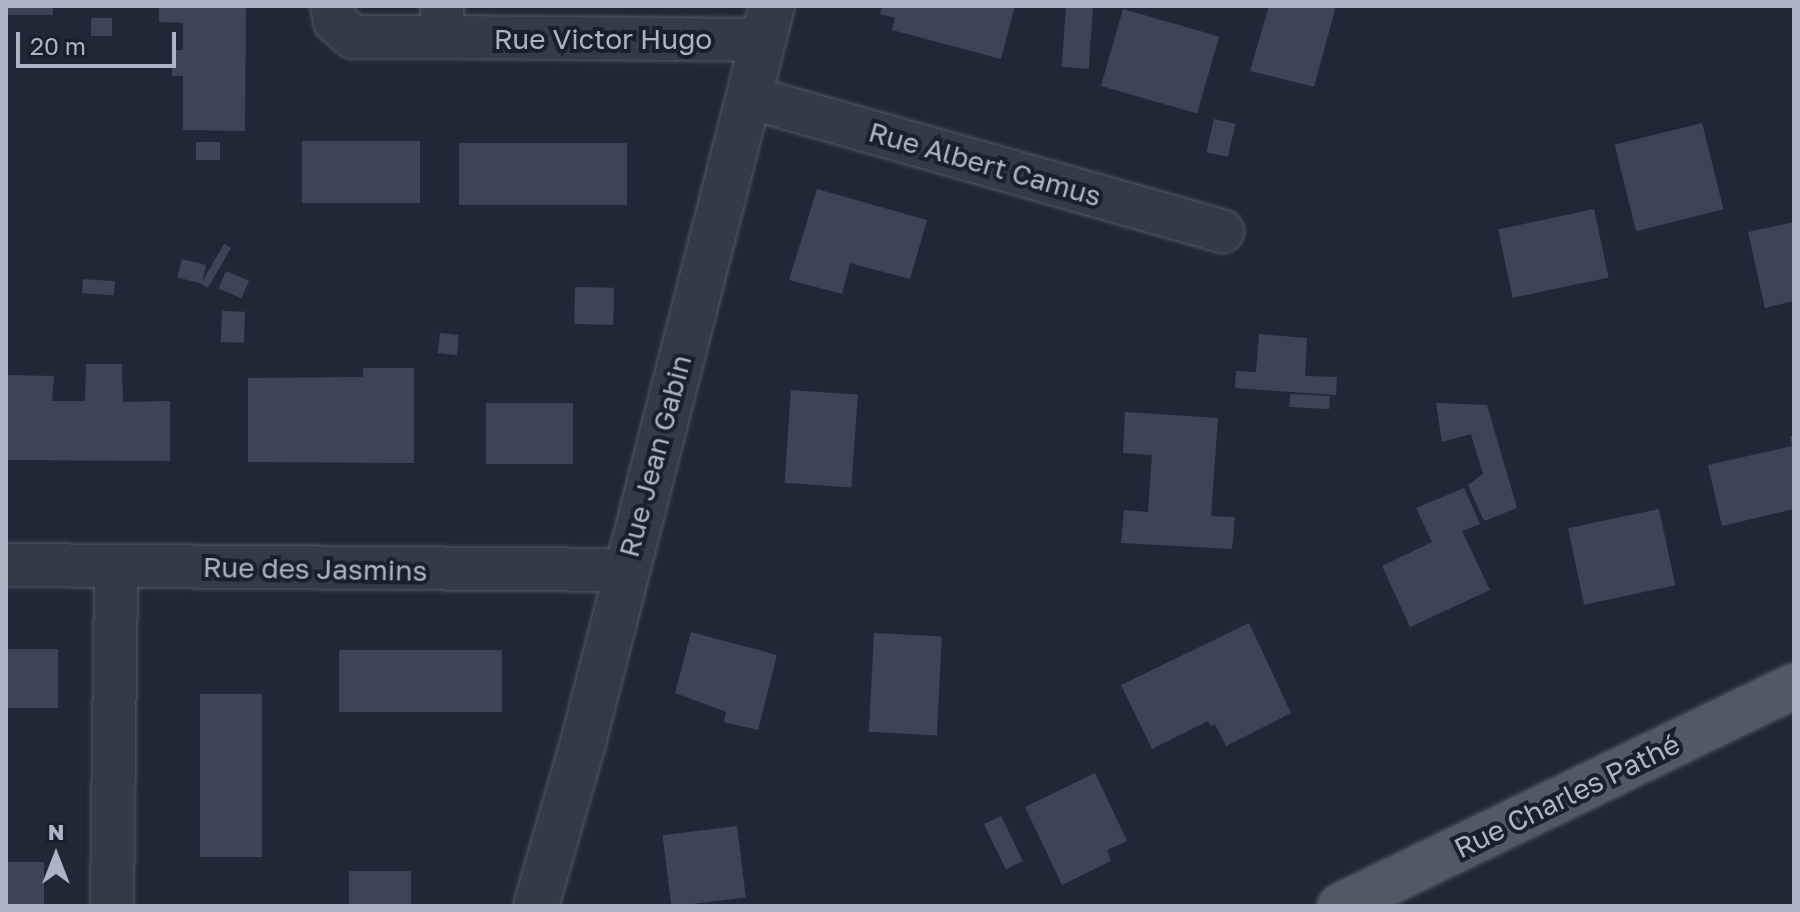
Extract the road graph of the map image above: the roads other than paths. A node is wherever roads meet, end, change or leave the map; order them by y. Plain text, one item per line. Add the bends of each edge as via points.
1 (332, 6) edge
2 (442, 22) edge
3 (768, 23) edge
4 (748, 97) junction
5 (1222, 231) dead end
6 (6, 565) edge
7 (116, 567) junction
8 (625, 570) junction
9 (1794, 686) edge
10 (112, 906) edge
11 (536, 906) edge
12 (1340, 906) edge

1 - 2 street, Rue Victor Hugo via 335,22 353,37
2 - 3 street, Rue Victor Hugo
3 - 4 street, Rue Jean Gabin
4 - 5 street, Rue Albert Camus
4 - 8 street, Rue Jean Gabin
6 - 7 street, Rue des Jasmins
7 - 8 street, Rue des Jasmins
7 - 10 street
8 - 11 street, Rue Jean Gabin
9 - 12 main road, Rue Charles Pathé

